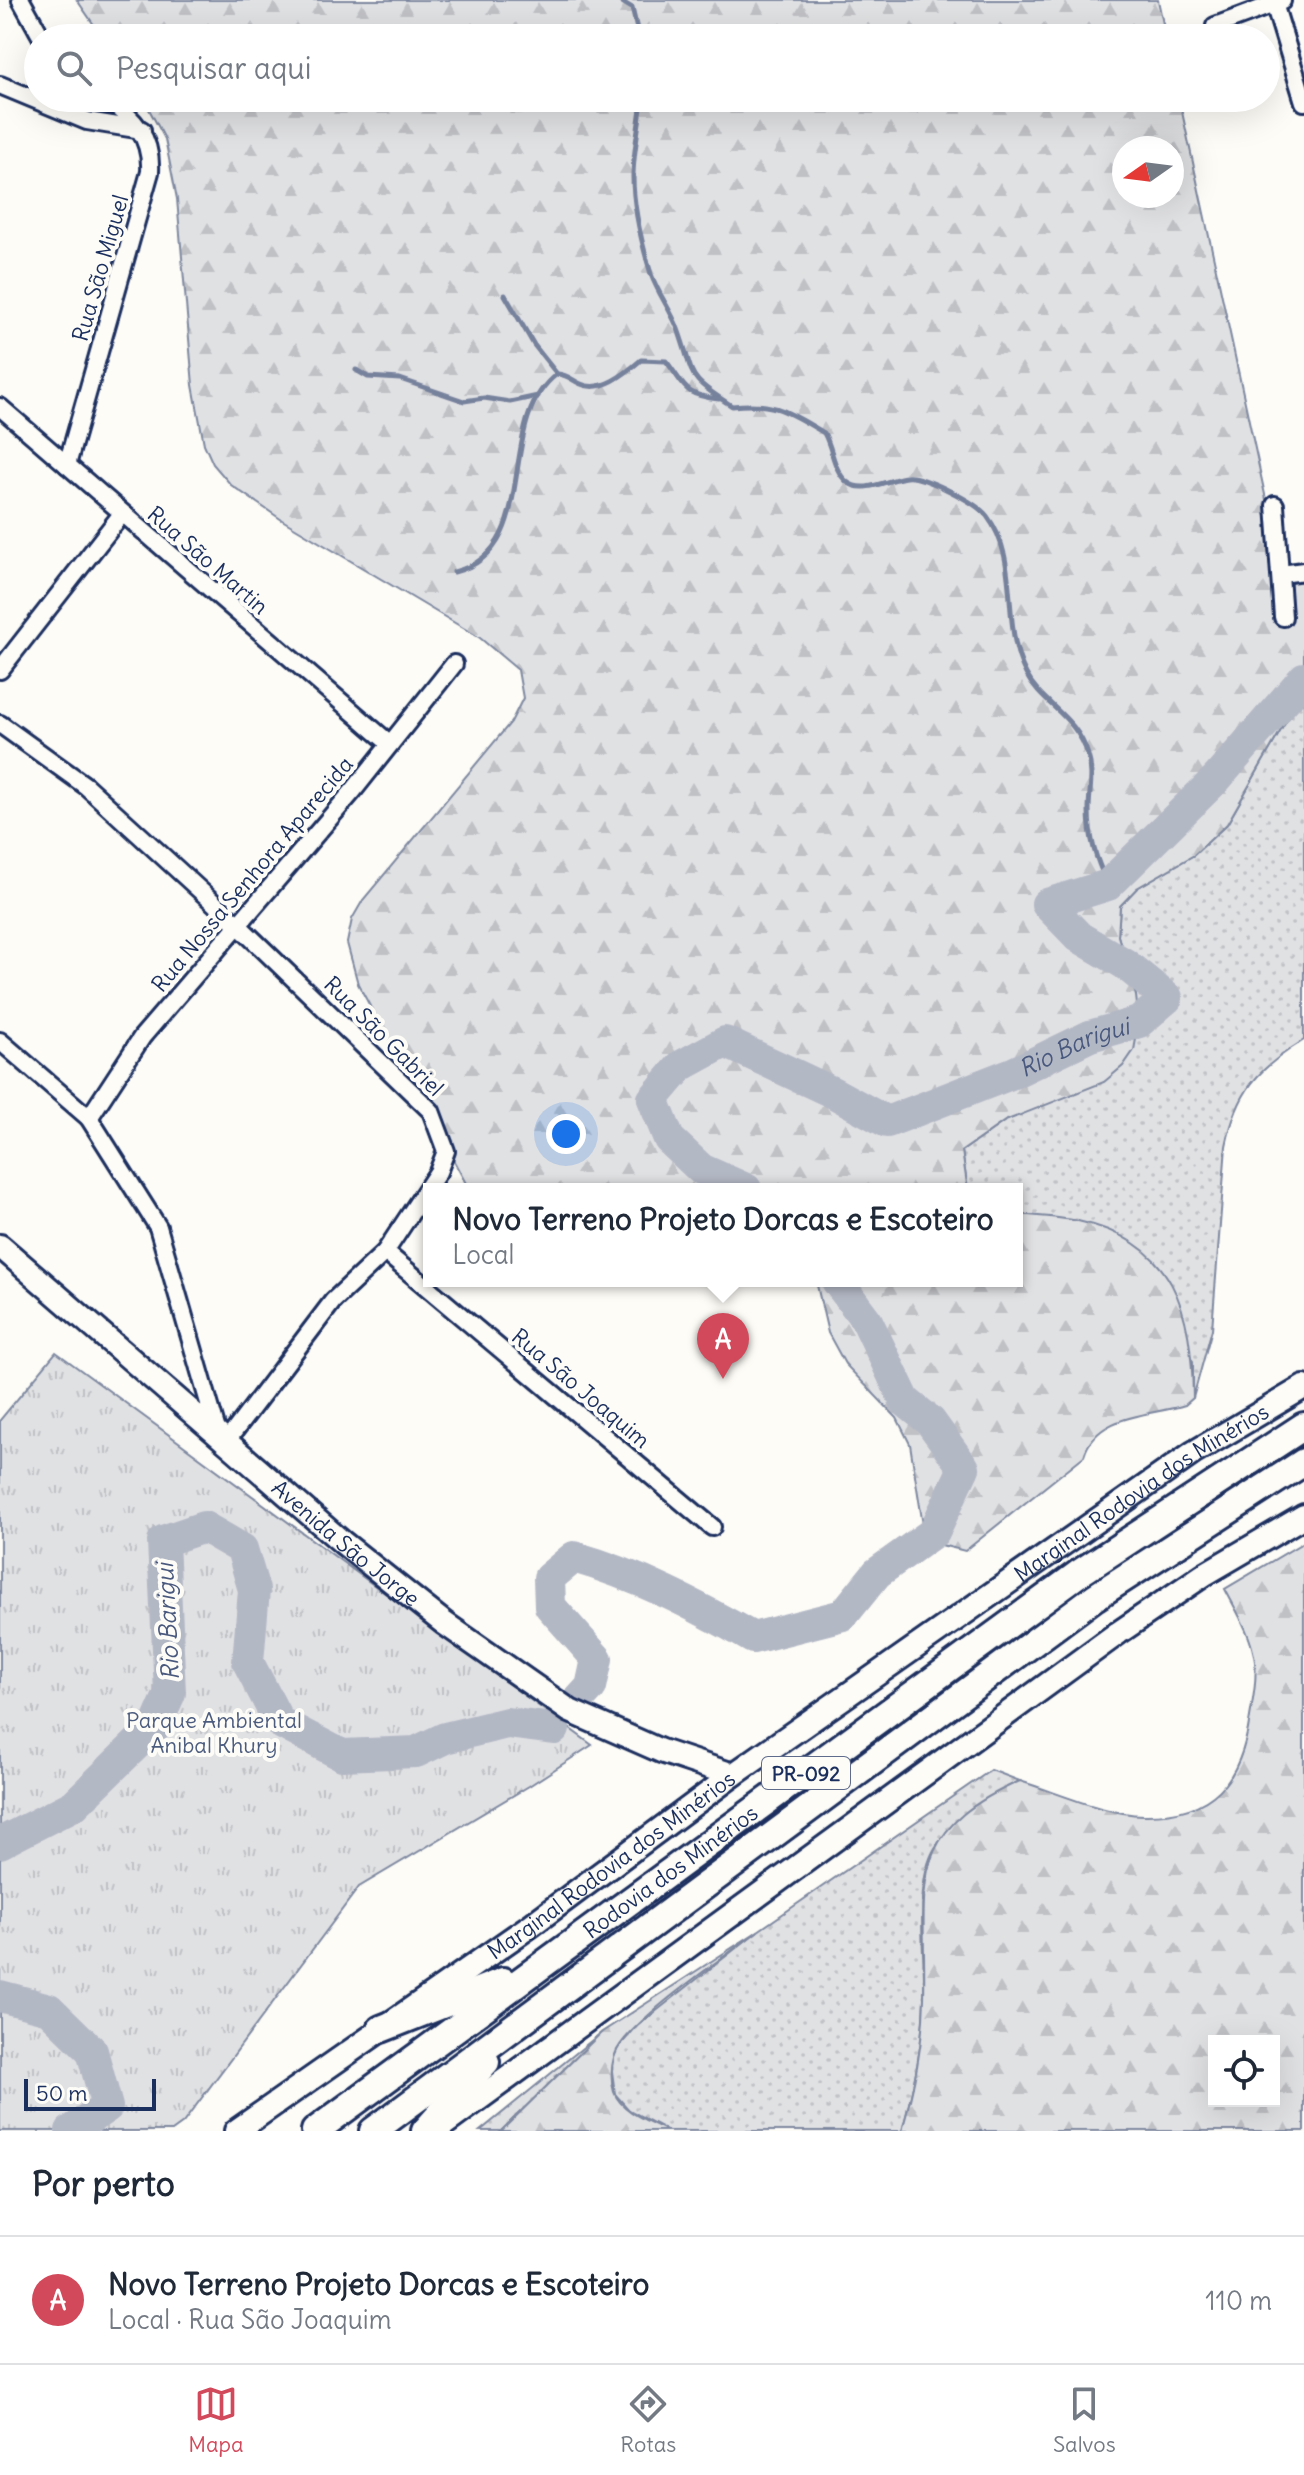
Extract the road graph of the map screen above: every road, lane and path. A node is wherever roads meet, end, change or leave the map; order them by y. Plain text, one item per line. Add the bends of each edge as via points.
1 (21, 0) edge
2 (1277, 1) edge
3 (34, 24) edge
4 (1220, 24) edge
5 (0, 85) edge
6 (24, 95) edge
7 (1304, 102) edge
8 (65, 112) edge
9 (122, 112) edge
10 (142, 130) junction
11 (0, 407) edge
12 (67, 465) junction
13 (1275, 505) dead end
14 (121, 515) junction
15 (1304, 571) edge
16 (1281, 574) junction
17 (1283, 617) dead end
18 (454, 664) dead end
19 (0, 670) edge
20 (0, 724) edge
21 (390, 744) junction
22 (238, 925) junction
23 (0, 1041) edge
24 (89, 1118) junction
25 (431, 1183) edge
26 (423, 1195) edge
27 (0, 1246) edge
28 (385, 1252) junction
29 (423, 1284) edge
30 (427, 1287) edge
31 (1304, 1387) edge
32 (1304, 1426) edge
33 (222, 1438) junction
34 (1299, 1467) edge
35 (1304, 1516) edge
36 (712, 1527) dead end
37 (733, 1775) junction
38 (544, 1965) junction
39 (521, 2024) junction
40 (381, 2029) junction
41 (236, 2131) edge
42 (315, 2131) edge
43 (373, 2131) edge
44 (425, 2131) edge
45 (435, 2131) edge

1 - 3 street
2 - 4 street
2 - 7 street
5 - 6 street
8 - 10 street
9 - 10 street
10 - 12 street, Rua São Miguel via 151,149 150,172
11 - 12 street, Rua São Martin
12 - 14 street, Rua São Martin
13 - 16 street
14 - 19 street
14 - 21 street, Rua São Martin
15 - 16 street
16 - 17 street
18 - 21 street, Rua Nossa Senhora Aparecida
20 - 22 street, Rua São Gabriel via 86,786
21 - 22 street, Rua Nossa Senhora Aparecida
22 - 24 street, Rua Nossa Senhora Aparecida via 142,1037
22 - 25 street, Rua São Gabriel via 431,1111 446,1151
23 - 24 street
24 - 33 street via 158,1227
26 - 28 street, Rua São Gabriel
27 - 33 main road, Avenida São Jorge
28 - 29 street, Rua São Joaquim
28 - 33 street, Rua São Gabriel via 333,1301
30 - 36 street, Rua São Joaquim
31 - 37 main road, Marginal Rodovia dos Minérios via 1193,1453
32 - 38 main road, Rodovia dos Minérios / PR-092 via 1078,1574
33 - 37 main road, Avenida São Jorge via 444,1623 570,1711
34 - 39 main road, Rodovia dos Minérios / PR-092 via 1095,1597
35 - 45 main road via 1118,1633
37 - 40 main road, Marginal Rodovia dos Minérios
38 - 40 main road
38 - 42 main road, Rodovia dos Minérios / PR-092
39 - 43 main road, Rodovia dos Minérios / PR-092
39 - 44 main road
40 - 41 main road, Marginal Rodovia dos Minérios

